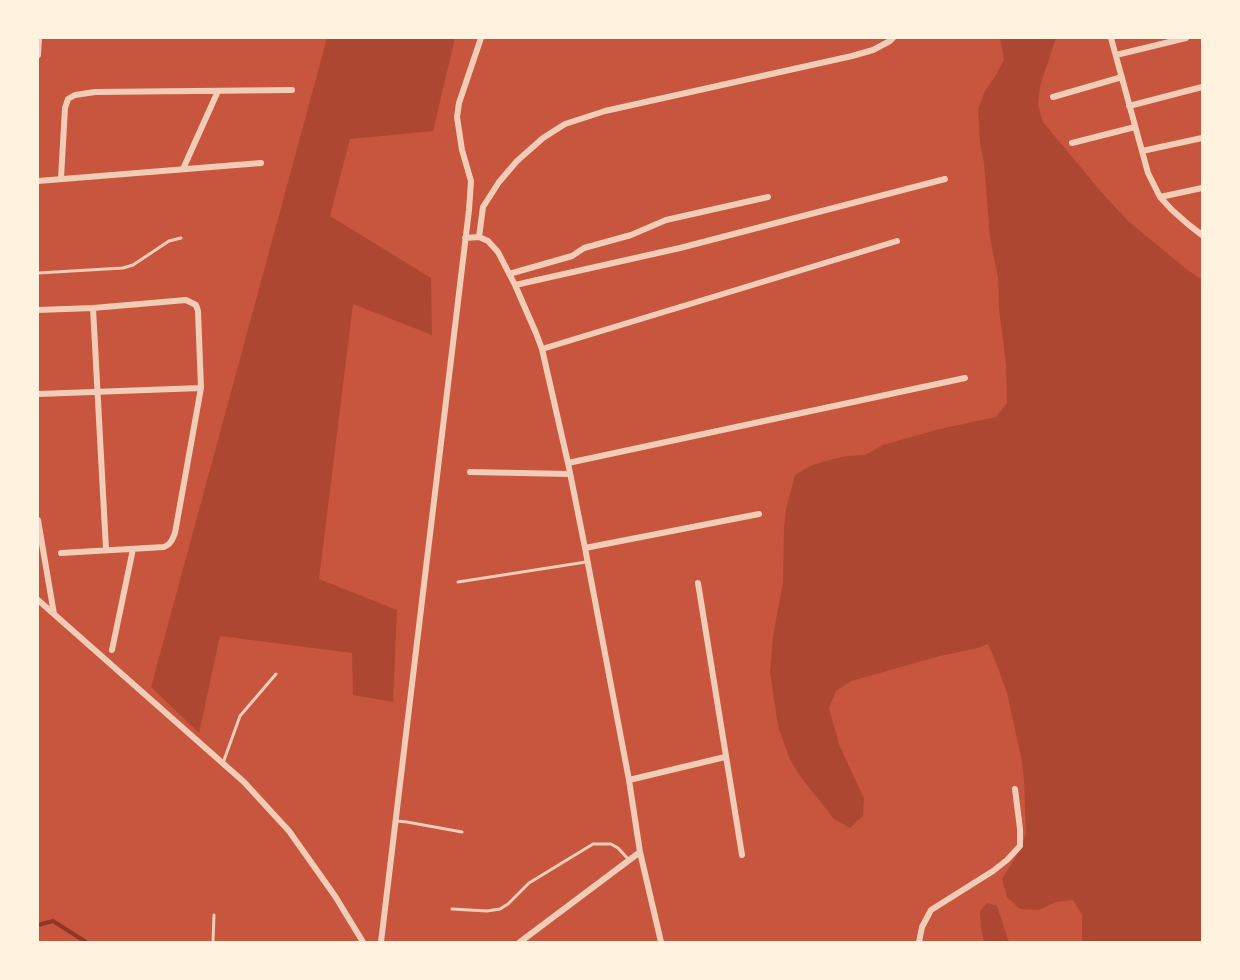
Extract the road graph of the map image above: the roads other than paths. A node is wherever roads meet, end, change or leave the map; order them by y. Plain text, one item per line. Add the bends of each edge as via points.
1 (39, 38) edge
2 (481, 38) edge
3 (893, 38) edge
4 (1111, 38) edge
5 (1186, 38) edge
6 (38, 55) edge
7 (1116, 55) junction
8 (1122, 77) junction
9 (1203, 87) edge
10 (292, 90) dead end
11 (218, 91) junction
12 (1053, 97) dead end
13 (1130, 106) junction
14 (1135, 127) junction
15 (1203, 138) edge
16 (1072, 143) dead end
17 (1142, 151) junction
18 (261, 163) dead end
19 (183, 169) junction
20 (61, 178) junction
21 (945, 178) dead end
22 (38, 181) edge
23 (1203, 188) edge
24 (768, 197) dead end
25 (1160, 197) junction
26 (1203, 235) edge
27 (479, 237) junction
28 (181, 238) dead end
29 (465, 238) junction
30 (897, 242) dead end
31 (38, 273) edge
32 (509, 274) junction
33 (515, 285) junction
34 (93, 308) junction
35 (38, 310) edge
36 (542, 349) junction
37 (965, 378) dead end
38 (201, 388) junction
39 (98, 391) junction
40 (38, 394) edge
41 (568, 463) junction
42 (470, 472) dead end
43 (570, 474) junction
44 (759, 514) dead end
45 (38, 520) edge
46 (585, 548) junction
47 (106, 549) junction
48 (133, 549) junction
49 (61, 553) dead end
50 (588, 562) junction
51 (458, 582) dead end
52 (698, 583) dead end
53 (38, 600) edge
54 (54, 615) junction
55 (112, 650) dead end
56 (276, 674) dead end
57 (725, 757) junction
58 (223, 763) junction
59 (629, 780) junction
60 (1015, 789) dead end
61 (396, 821) junction
62 (462, 832) dead end
63 (640, 852) junction
64 (742, 855) dead end
65 (629, 860) junction
66 (452, 909) dead end
67 (214, 915) dead end
68 (213, 942) edge
69 (363, 942) edge
70 (381, 942) edge
71 (520, 942) edge
72 (661, 942) edge
73 (919, 942) edge

1 - 6 street
2 - 29 street via 457,117 471,181
3 - 27 street via 852,56 605,111 565,124 543,138 499,182 483,207
4 - 7 street
5 - 7 street
7 - 8 street
8 - 12 street
8 - 13 street
9 - 13 street
10 - 11 street
11 - 19 street
11 - 20 street via 75,95 68,99 65,108
13 - 14 street
14 - 16 street
14 - 17 street
15 - 17 street
17 - 25 street
18 - 19 street
19 - 20 street
20 - 22 street
21 - 33 street via 680,248
23 - 25 street
24 - 32 street via 666,220 584,248 572,256
25 - 26 street
27 - 29 street
27 - 32 street via 498,252
28 - 31 lane via 123,268
29 - 61 street
30 - 36 street
32 - 33 street
33 - 36 street
34 - 35 street
34 - 38 street via 186,300 196,305
34 - 39 street
36 - 41 street
37 - 41 street
38 - 39 street
38 - 48 street via 175,534 164,547
39 - 40 street
39 - 47 street
41 - 43 street
42 - 43 street
43 - 46 street
44 - 46 street
45 - 54 street
46 - 50 street
47 - 48 street
47 - 49 street
48 - 55 street
50 - 51 lane
50 - 59 street
52 - 57 street
53 - 54 street
54 - 58 street
56 - 58 lane via 240,716
57 - 59 street
57 - 64 street
58 - 69 street via 289,831
59 - 63 street
60 - 73 street via 1020,846 993,871 931,910
61 - 62 lane
61 - 70 street
63 - 65 street
63 - 72 street
65 - 66 lane via 611,844 593,844 529,883 500,909
65 - 71 street
67 - 68 lane

